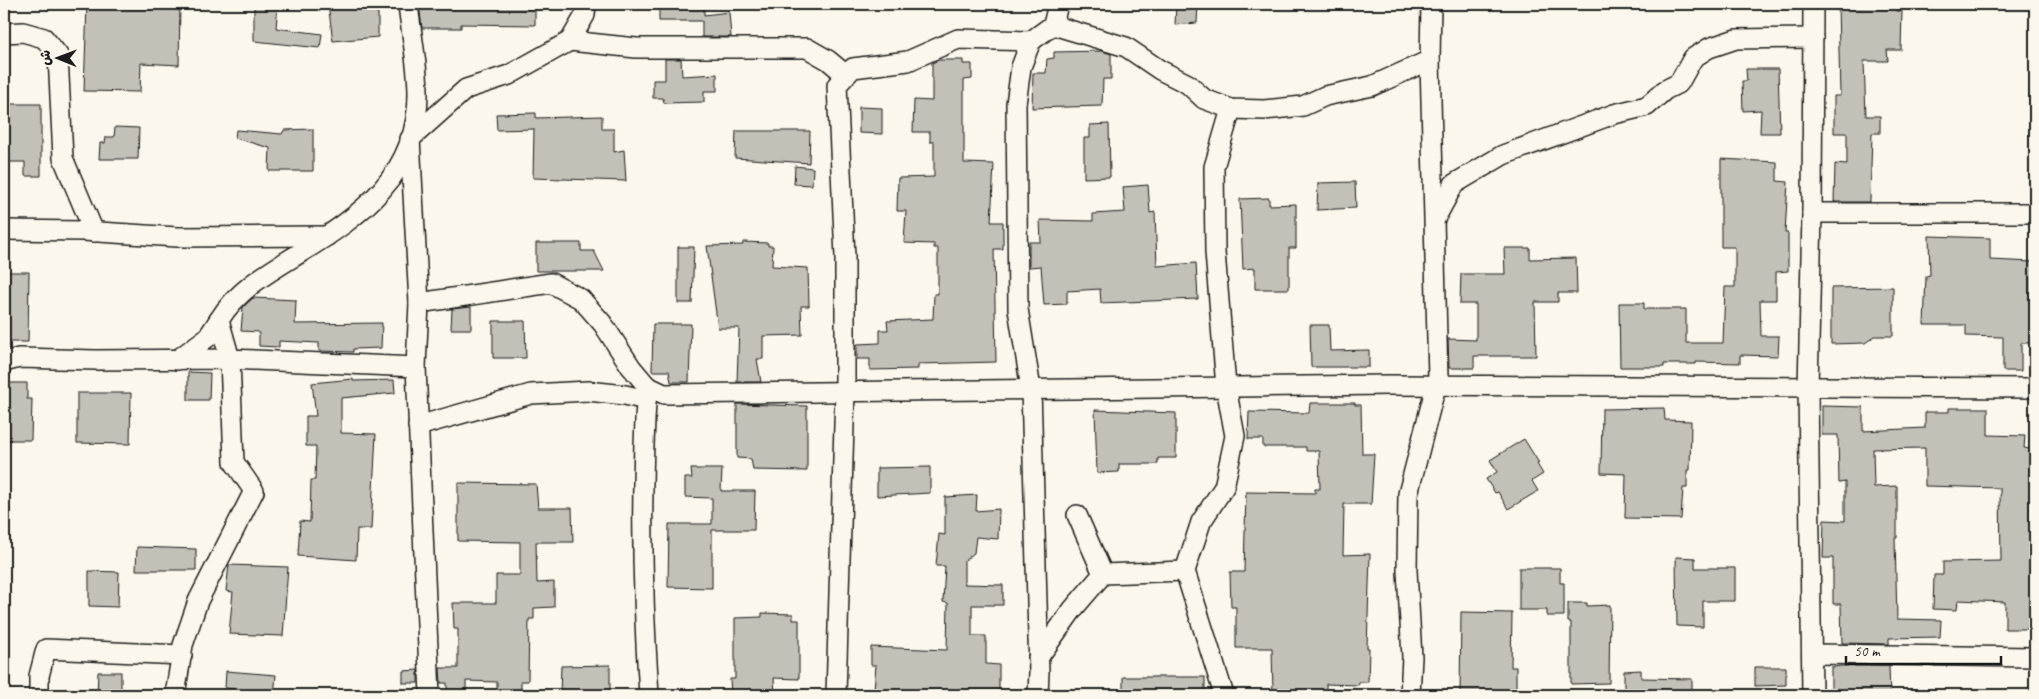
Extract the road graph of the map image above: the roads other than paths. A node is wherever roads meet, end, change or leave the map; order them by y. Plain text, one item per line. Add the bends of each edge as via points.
1 (408, 4) edge
2 (586, 4) edge
3 (1058, 4) edge
4 (1430, 4) edge
5 (1813, 4) edge
6 (1053, 25) junction
7 (4, 33) edge
8 (1813, 38) junction
9 (570, 41) junction
10 (1031, 41) junction
11 (1430, 60) junction
12 (846, 75) junction
13 (1231, 108) junction
14 (410, 139) junction
15 (1812, 213) junction
16 (2035, 213) edge
17 (1435, 220) junction
18 (4, 230) edge
19 (94, 232) junction
20 (329, 236) junction
21 (419, 303) junction
22 (219, 320) junction
23 (230, 359) junction
24 (177, 360) junction
25 (4, 362) edge
26 (416, 366) junction
27 (1226, 387) junction
28 (1438, 387) junction
29 (1808, 388) junction
30 (2035, 388) edge
31 (1032, 389) junction
32 (846, 391) junction
33 (646, 393) junction
34 (418, 426) junction
35 (1076, 515) dead end
36 (1186, 571) junction
37 (1103, 574) junction
38 (1812, 654) junction
39 (182, 655) junction
40 (2035, 657) edge
41 (1038, 658) junction
42 (39, 695) edge
43 (175, 695) edge
44 (430, 695) edge
45 (649, 695) edge
46 (836, 695) edge
47 (1038, 695) edge
48 (1224, 695) edge
49 (1410, 695) edge
50 (1812, 695) edge

1 - 14 street via 418,94
2 - 9 street via 585,15
3 - 6 street
4 - 11 street
5 - 8 street
6 - 10 street
6 - 13 street via 1126,47 1188,84 1204,99
7 - 19 street via 23,32 44,38 58,55 63,158
8 - 15 street
8 - 17 street via 1736,40 1709,48 1693,58 1679,83 1647,106 1614,114 1503,155 1454,184
9 - 12 street via 636,48 807,48
9 - 14 street via 509,75 466,89
10 - 12 street via 958,39 908,61 853,68
10 - 31 street via 1021,67 1016,104 1018,309
11 - 13 street via 1372,86 1325,96 1303,106 1264,110
11 - 17 street
12 - 32 street via 837,85 845,257
13 - 27 street via 1214,167 1215,252
14 - 20 street via 399,168 378,197
14 - 21 street
15 - 16 street
15 - 29 street
17 - 28 street
18 - 19 street
19 - 20 street via 177,237
20 - 22 street via 241,292
21 - 26 street
21 - 33 street via 551,283 581,299 604,324
22 - 23 street
22 - 24 street via 208,338
23 - 24 street
23 - 26 street
23 - 39 street via 234,462 254,492 198,601
24 - 25 street via 19,358
26 - 34 street
27 - 28 street
27 - 31 street
27 - 36 street via 1235,436 1224,487 1201,522
28 - 29 street
28 - 49 street via 1407,504 1412,658
29 - 30 street
29 - 38 street
31 - 32 street
31 - 41 street
32 - 33 street
32 - 46 street
33 - 34 street via 625,395 588,391 531,394
33 - 45 street via 643,551
34 - 44 street
35 - 37 street
36 - 37 street
36 - 48 street
37 - 41 street
38 - 40 street
38 - 50 street
39 - 42 street via 46,649 39,676
39 - 43 street
41 - 47 street

